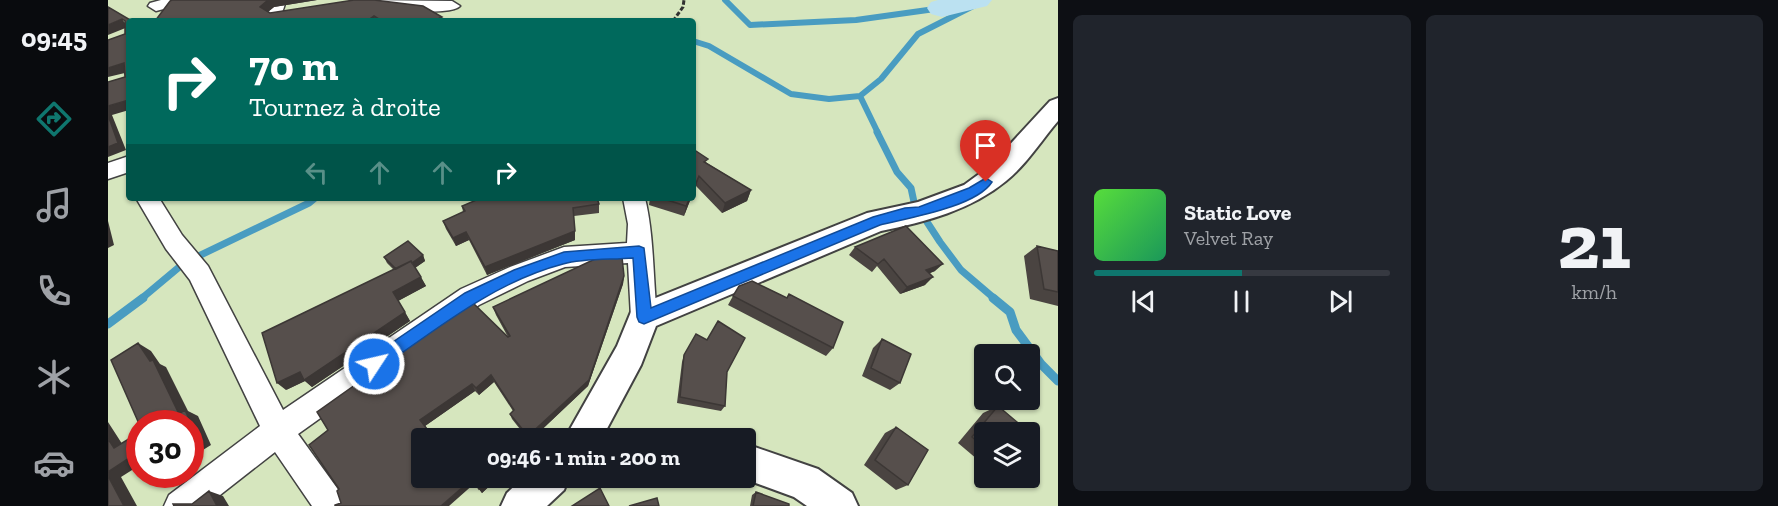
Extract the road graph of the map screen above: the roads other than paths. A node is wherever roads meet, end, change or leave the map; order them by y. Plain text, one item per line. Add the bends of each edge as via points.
1 (181, 0) edge
2 (362, 0) edge
3 (453, 3) edge
4 (422, 7) junction
5 (152, 9) edge
6 (406, 18) edge
7 (466, 18) edge
8 (1058, 106) edge
9 (149, 201) edge
10 (635, 201) edge
11 (639, 252) junction
12 (644, 317) junction
13 (589, 428) edge
14 (278, 431) junction
15 (756, 465) edge
16 (180, 506) edge
17 (331, 506) edge
18 (839, 506) edge

1 - 5 street
2 - 4 street
3 - 4 street
3 - 7 street
4 - 6 street
8 - 12 street via 999,173 973,192 920,212 877,221
9 - 14 street via 199,273
10 - 11 street via 640,224
11 - 12 street
11 - 14 street via 564,257 470,297
12 - 13 street via 630,354
14 - 16 street
14 - 17 street
15 - 18 street via 805,482

